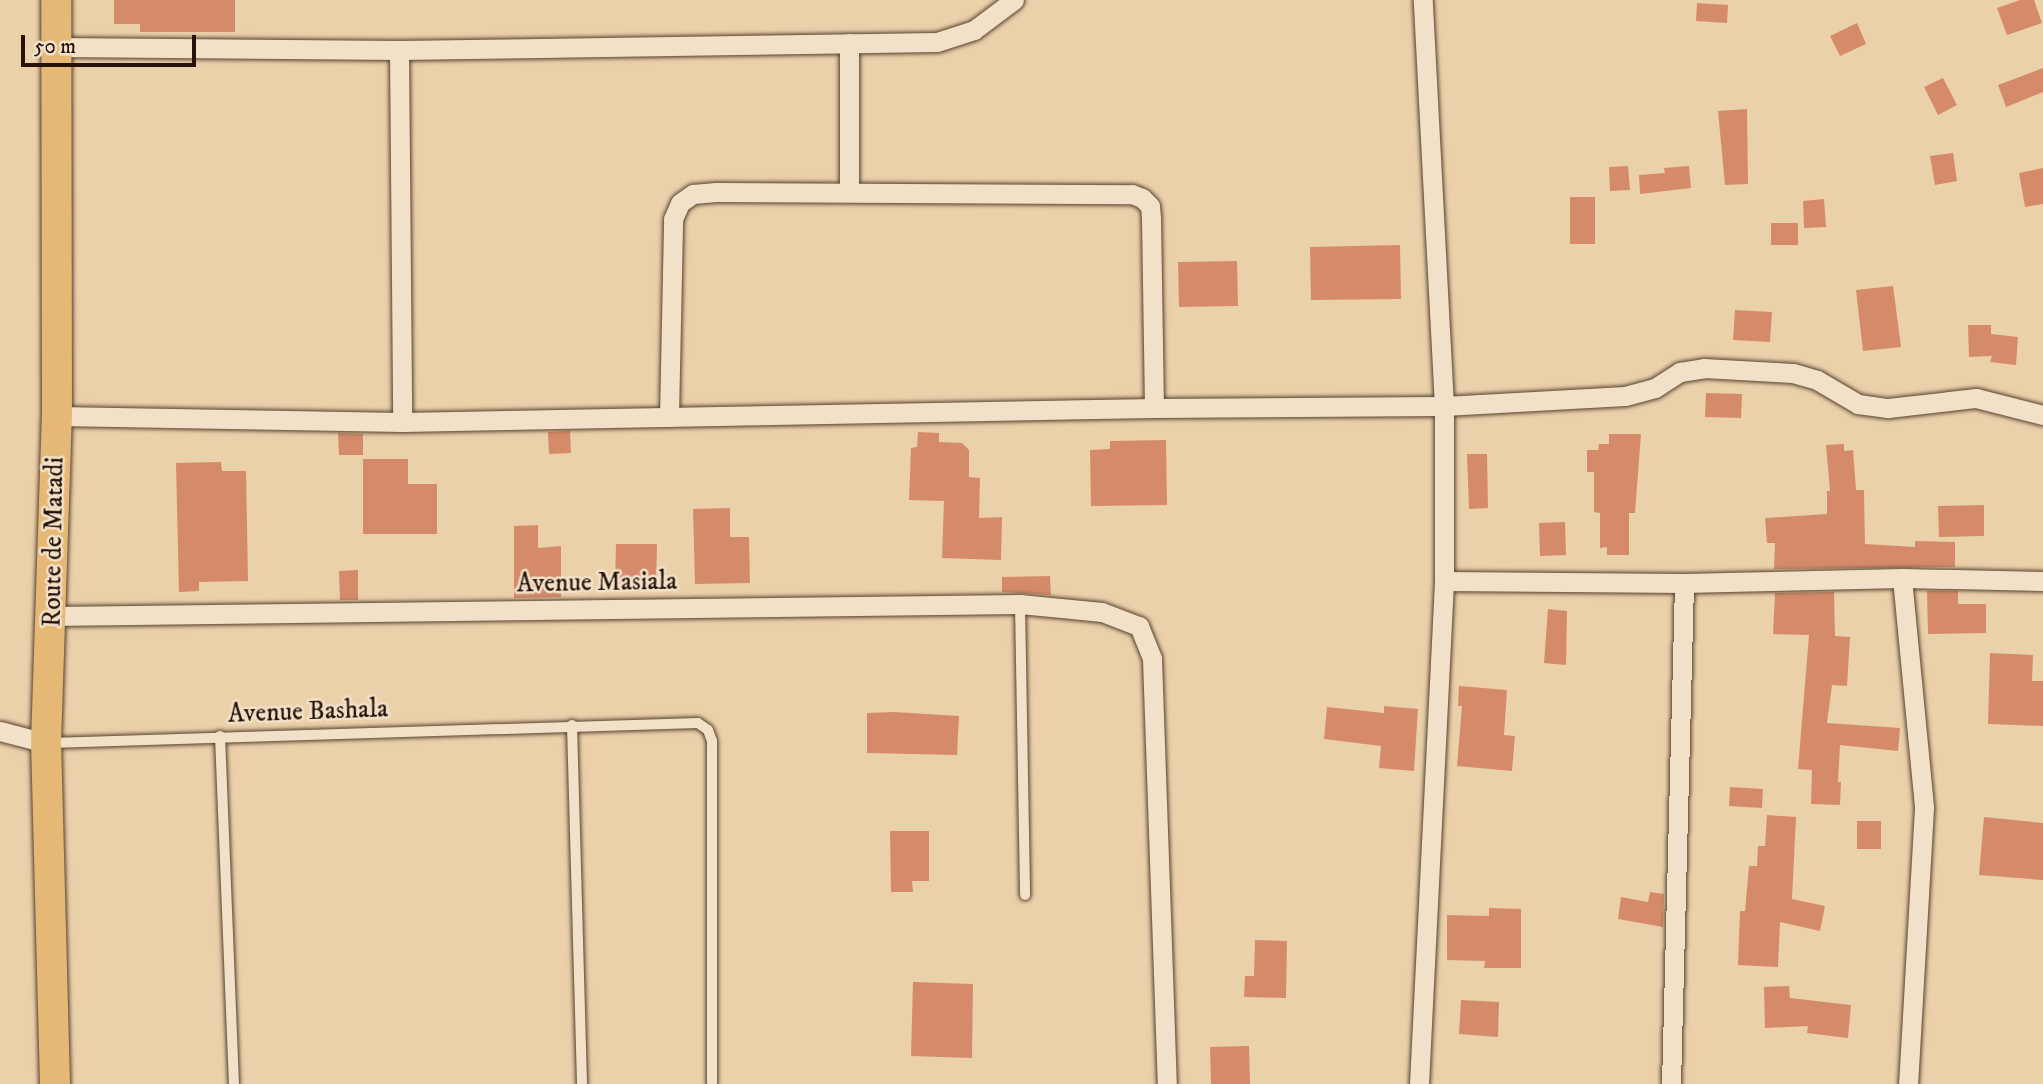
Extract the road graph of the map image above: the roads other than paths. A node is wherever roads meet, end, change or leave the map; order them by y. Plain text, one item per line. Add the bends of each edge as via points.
1 (56, 0) edge
2 (1014, 0) edge
3 (1423, 0) edge
4 (849, 43) junction
5 (57, 47) junction
6 (399, 50) junction
7 (849, 191) junction
8 (1444, 406) junction
9 (1154, 408) junction
10 (2043, 415) edge
11 (57, 416) junction
12 (669, 417) junction
13 (402, 422) junction
14 (1902, 578) junction
15 (1444, 581) junction
16 (2043, 581) edge
17 (1684, 583) junction
18 (1020, 604) junction
19 (52, 616) junction
20 (572, 725) junction
21 (0, 731) edge
22 (220, 736) junction
23 (46, 743) junction
24 (1025, 895) dead end
25 (55, 1084) edge
26 (234, 1084) edge
27 (582, 1084) edge
28 (712, 1084) edge
29 (1167, 1084) edge
30 (1419, 1084) edge
31 (1671, 1084) edge
32 (1908, 1084) edge

1 - 5 main road, Route de Matadi
2 - 4 street via 974,30 937,42
3 - 8 street
4 - 6 street
4 - 7 street
5 - 6 street
5 - 11 main road, Route de Matadi
6 - 13 street
7 - 9 street via 1132,194 1142,198 1150,206 1151,218
7 - 12 street via 716,192 693,194 680,204 673,219
8 - 9 street
8 - 10 street via 1625,396 1655,388 1680,372 1704,368 1793,373 1817,380 1858,404 1888,408 1976,398
8 - 15 street
9 - 12 street
11 - 13 street
11 - 19 main road, Route de Matadi
12 - 13 street
14 - 16 street
14 - 17 street
14 - 32 street via 1924,808
15 - 17 street
15 - 30 street
17 - 31 street
18 - 19 street, Avenue Masiala
18 - 24 lane
18 - 29 street, Avenue Masiala via 1102,612 1139,626 1153,659
19 - 23 main road, Route de Matadi
20 - 22 lane, Avenue Bashala
20 - 27 lane
20 - 28 lane, Avenue Bashala via 698,723 708,730 712,757
21 - 23 street
22 - 23 lane, Avenue Bashala
22 - 26 lane
23 - 25 main road, Route de Matadi

